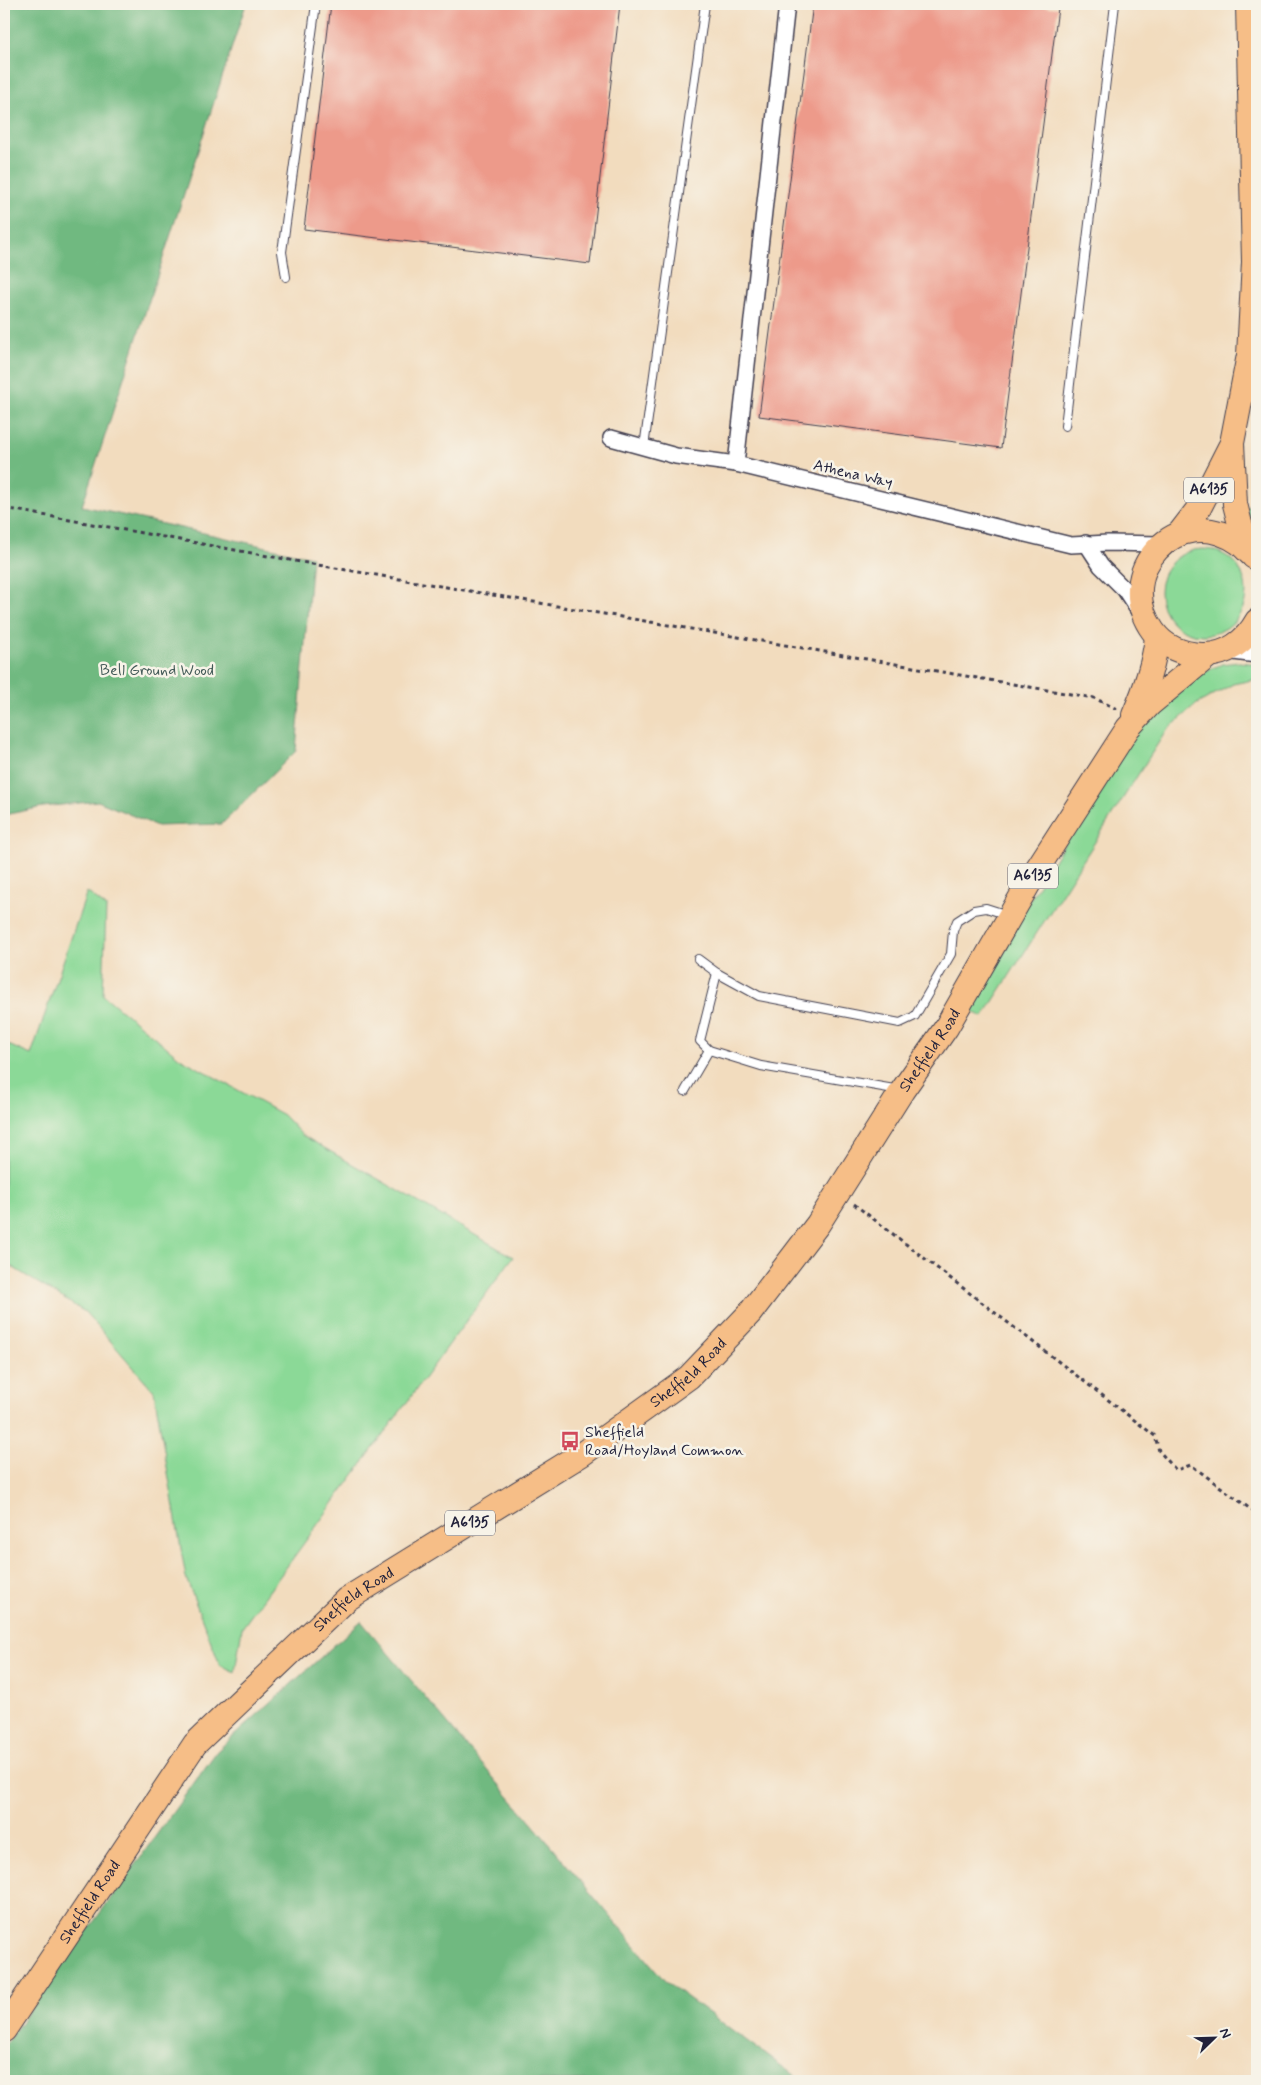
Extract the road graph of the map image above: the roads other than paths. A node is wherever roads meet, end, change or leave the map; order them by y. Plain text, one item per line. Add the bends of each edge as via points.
1 (316, 4) edge
2 (705, 4) edge
3 (787, 4) edge
4 (1115, 4) edge
5 (1248, 4) edge
6 (286, 277) dead end
7 (1065, 426) dead end
8 (611, 438) dead end
9 (1232, 443) junction
10 (644, 447) junction
11 (736, 464) junction
12 (1170, 539) junction
13 (1086, 543) junction
14 (1255, 561) edge
15 (1257, 621) edge
16 (1151, 629) junction
17 (1217, 653) junction
18 (1257, 655) edge
19 (1131, 723) junction
20 (1011, 915) junction
21 (698, 959) dead end
22 (717, 973) junction
23 (709, 1050) junction
24 (685, 1091) dead end
25 (902, 1091) junction
26 (4, 2030) edge

1 - 6 lane via 282,252
2 - 10 lane
3 - 11 street
4 - 7 lane
5 - 9 main road, A6135 via 1254,262 1249,355
8 - 10 street, Athena Way
9 - 12 main road, A6135 via 1200,508
9 - 14 main road, A6135 via 1235,504
10 - 11 street, Athena Way via 676,456
11 - 13 street, Athena Way via 1071,545
12 - 13 street, Athena Way
12 - 14 main road, A6135 via 1200,530 1220,532 1239,542
12 - 16 main road, A6135 via 1148,560 1140,580 1139,600
13 - 16 street via 1101,566 1125,590
15 - 17 main road, A6135 via 1241,642
16 - 17 main road via 1174,649 1191,655
16 - 19 main road, Sheffield Road / A6135 via 1155,658
17 - 18 street
17 - 19 main road, Sheffield Road / A6135 via 1150,704
19 - 20 main road, Sheffield Road / A6135
20 - 22 lane via 986,908 966,914 957,921 950,954 915,1016 900,1024 759,996
20 - 25 main road, Sheffield Road / A6135 via 946,1028
21 - 22 lane
22 - 23 lane via 700,1041
23 - 24 lane
23 - 25 lane via 761,1066
25 - 26 main road, Sheffield Road / A6135 via 818,1224 750,1313 689,1377 582,1454 346,1599 194,1744

